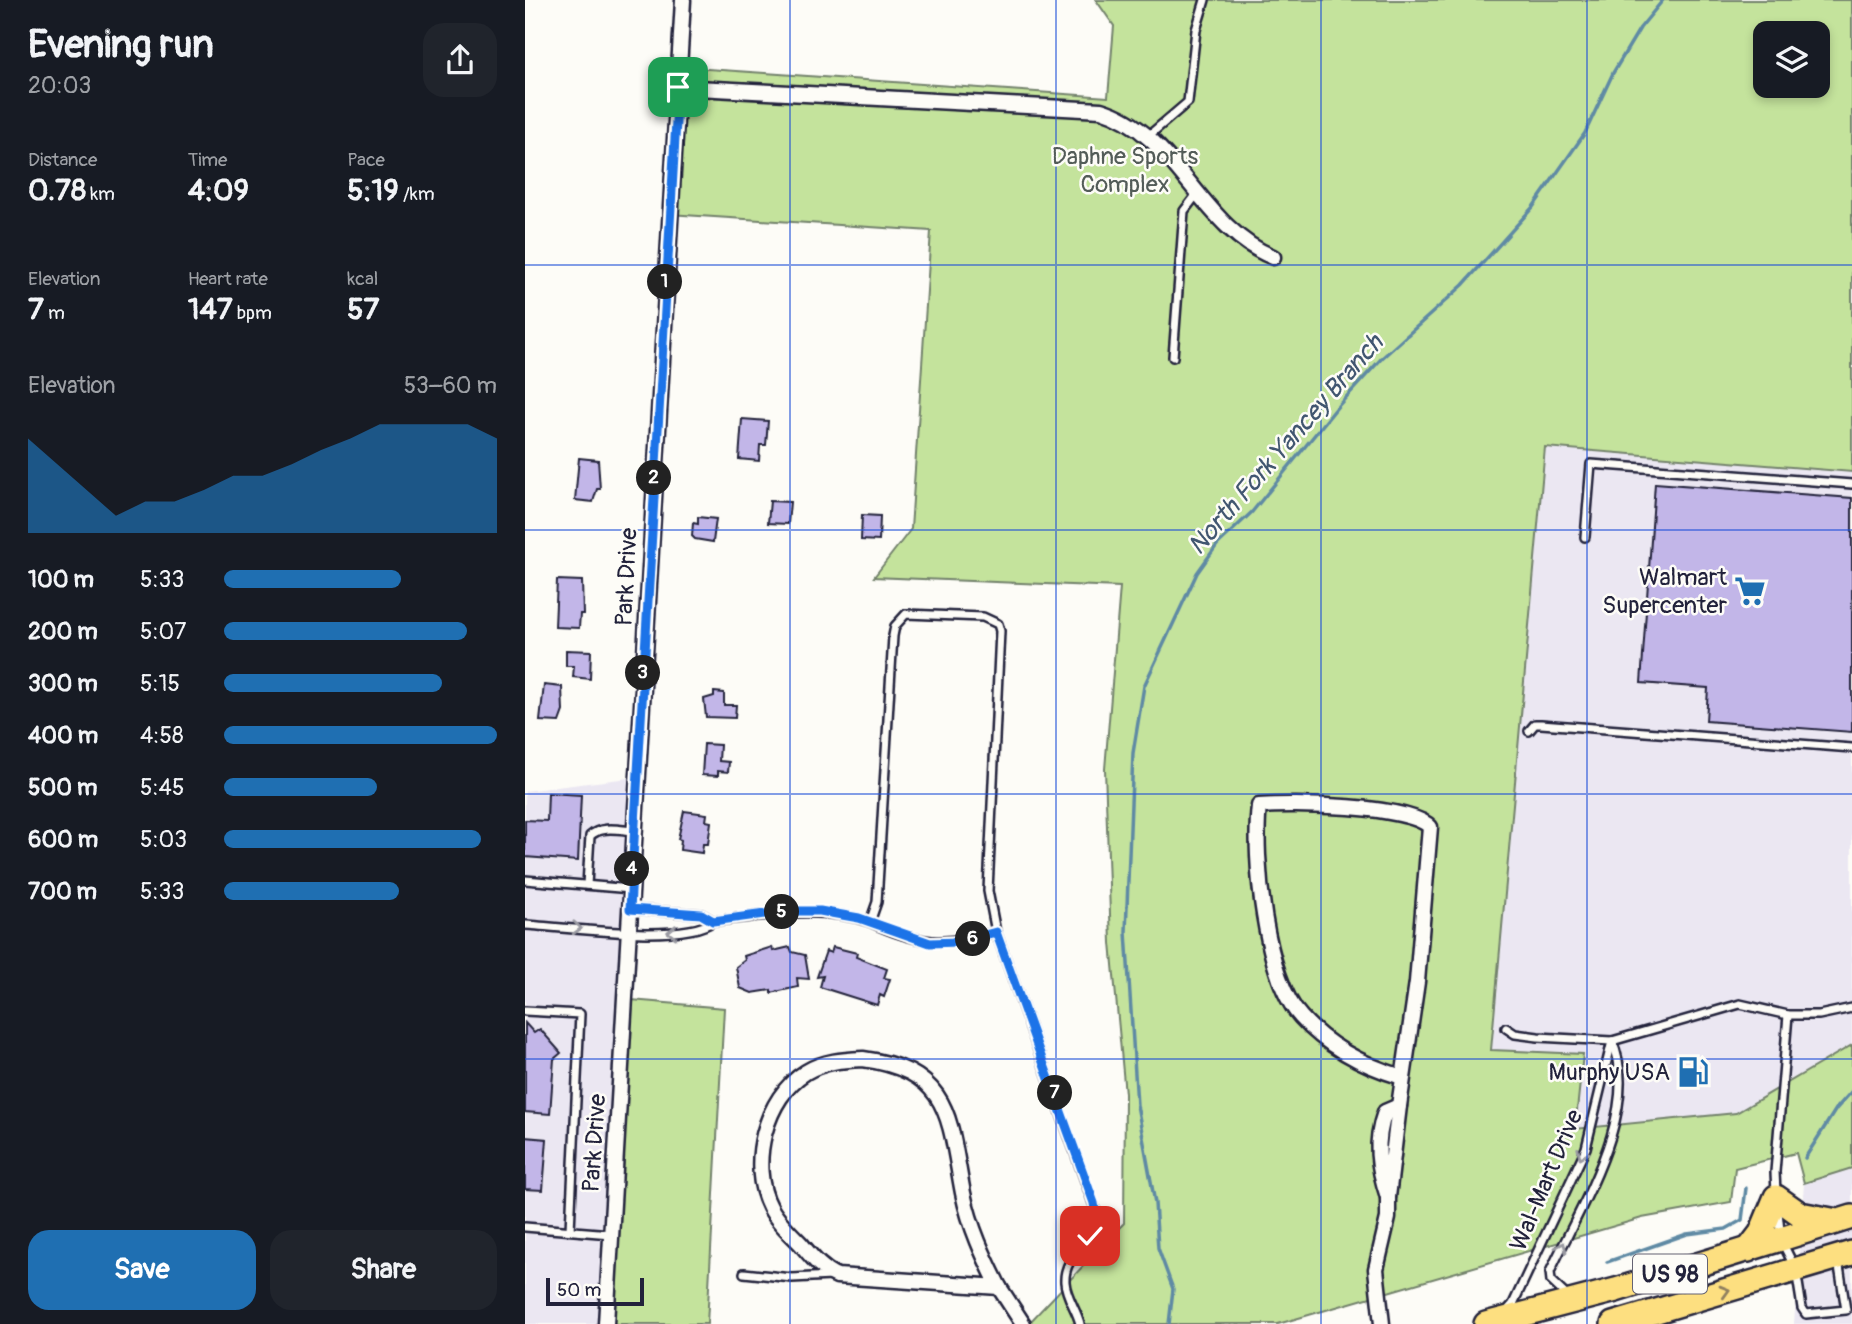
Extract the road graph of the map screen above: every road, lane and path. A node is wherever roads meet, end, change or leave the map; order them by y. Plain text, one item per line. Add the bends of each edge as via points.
1 (683, 0) edge
2 (1205, 0) edge
3 (678, 87) junction
4 (1147, 138) junction
5 (1196, 194) junction
6 (1273, 257) dead end
7 (1173, 357) dead end
8 (1852, 484) edge
9 (1585, 537) dead end
10 (1529, 731) dead end
11 (1852, 748) edge
12 (634, 831) junction
13 (525, 880) edge
14 (587, 885) junction
15 (631, 889) junction
16 (630, 909) junction
17 (713, 921) junction
18 (870, 922) junction
19 (525, 925) edge
20 (629, 930) junction
21 (996, 932) junction
22 (1852, 1008) edge
23 (525, 1011) edge
24 (1788, 1014) junction
25 (1506, 1028) dead end
26 (1612, 1041) junction
27 (1402, 1077) junction
28 (1776, 1197) junction
29 (1845, 1219) edge
30 (525, 1227) edge
31 (570, 1230) junction
32 (611, 1234) junction
33 (1781, 1240) junction
34 (1748, 1250) junction
35 (1845, 1255) edge
36 (1796, 1270) junction
37 (744, 1273) dead end
38 (837, 1276) junction
39 (999, 1287) junction
40 (1575, 1302) junction
41 (1620, 1311) edge
42 (1493, 1322) edge
43 (606, 1324) edge
44 (1023, 1324) edge
45 (1080, 1324) edge
46 (1382, 1324) edge

1 - 3 street, Park Drive
2 - 4 lane via 1196,30 1188,102
3 - 4 street via 1101,110 1118,115
3 - 12 street, Park Drive
4 - 5 street
5 - 6 street via 1240,238
5 - 7 lane via 1184,211
8 - 9 lane via 1591,464
10 - 11 lane via 1541,724
12 - 14 lane via 601,829 590,836
12 - 15 street, Park Drive
13 - 14 lane
14 - 15 lane
15 - 16 street, Park Drive
16 - 17 lane via 701,914
16 - 20 street, Park Drive
17 - 18 lane via 803,910
17 -> 20 lane via 677,933
18 - 21 lane via 930,943 958,942
18 - 21 lane via 877,902 895,626 913,613 972,616 992,620 1000,631 988,891
19 -> 20 lane
20 - 32 street, Park Drive
21 - 45 lane via 1097,1214 1095,1230 1077,1249 1066,1275 1067,1292
22 - 24 lane via 1819,1015
23 - 31 lane via 580,1014
24 - 26 lane via 1740,1004
24 - 28 lane
25 - 26 lane via 1538,1037
40 -> 26 lane, Wal-Mart Drive via 1551,1280 1550,1272 1604,1157 1615,1116 1619,1057
26 -> 42 lane, Wal-Mart Drive via 1586,1148 1513,1304
27 - 27 street via 1417,982 1430,827 1417,817 1395,812 1300,803 1259,806 1256,836 1262,895 1284,990 1300,1017 1331,1043 1356,1059
27 - 46 street via 1388,1219 1376,1269
28 - 29 main road via 1800,1214
28 - 33 lane
28 - 34 main road via 1761,1233
29 - 33 main road, US 98
30 - 31 lane
31 - 32 lane
32 - 43 street, Park Drive
33 - 34 main road, US 98
33 - 36 lane
34 - 41 main road, US 98
35 - 36 main road, US 98
35 - 36 lane via 1846,1310 1842,1313 1806,1314
41 -> 36 main road, US 98
37 - 38 lane
38 - 39 street
38 - 39 street via 824,1270 769,1207 761,1180 762,1140 778,1102 806,1072 832,1060 863,1059 907,1070 940,1099 954,1138 969,1220
39 - 44 street
40 - 41 main road, US 98
40 - 42 main road, US 98

